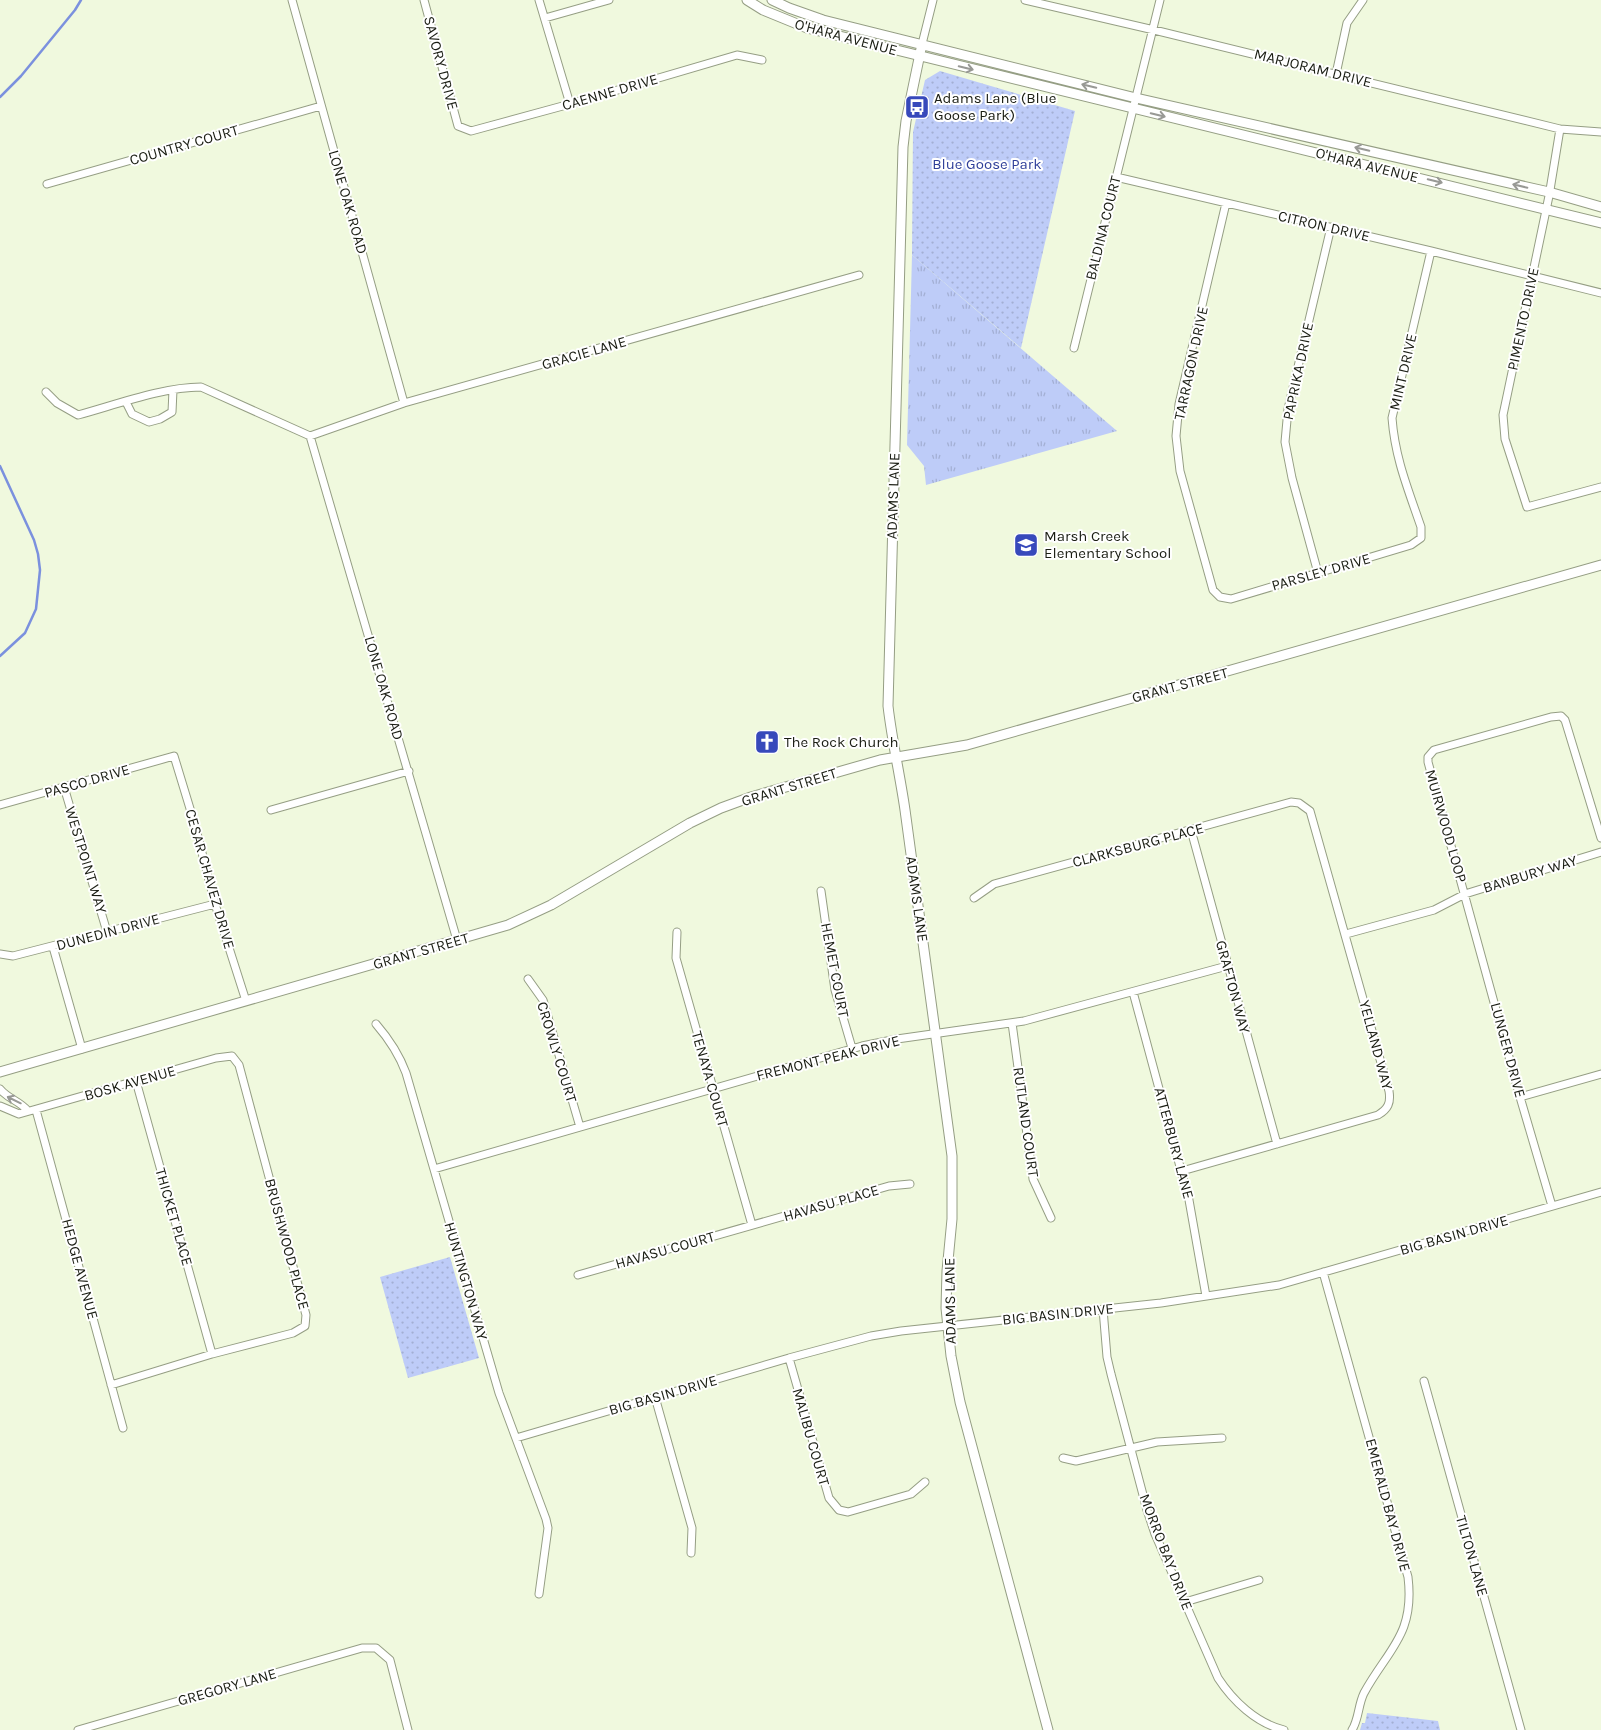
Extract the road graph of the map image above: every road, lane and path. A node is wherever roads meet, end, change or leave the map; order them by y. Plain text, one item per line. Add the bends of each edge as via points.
1 (292, 0) edge
2 (424, 0) edge
3 (539, 0) edge
4 (609, 0) edge
5 (747, 0) edge
6 (772, 0) edge
7 (933, 0) edge
8 (1025, 0) edge
9 (1160, 0) edge
10 (1363, 0) edge
11 (544, 18) junction
12 (1154, 30) junction
13 (922, 44) junction
14 (919, 56) junction
15 (762, 60) dead end
16 (1336, 74) junction
17 (1136, 98) junction
18 (570, 104) junction
19 (321, 106) junction
20 (1132, 108) junction
21 (458, 126) joint
22 (1560, 128) junction
23 (1601, 132) edge
24 (1116, 177) junction
25 (47, 184) dead end
26 (1549, 192) junction
27 (1226, 203) junction
28 (1601, 207) edge
29 (1546, 208) junction
30 (1601, 223) edge
31 (1330, 227) junction
32 (1431, 251) junction
33 (859, 275) dead end
34 (1531, 275) junction
35 (1601, 293) edge
36 (1074, 348) dead end
37 (174, 390) junction
38 (46, 392) dead end
39 (126, 402) junction
40 (404, 404) junction
41 (310, 436) junction
42 (1601, 487) edge
43 (1411, 545) joint
44 (1601, 565) edge
45 (1318, 572) junction
46 (1230, 599) joint
47 (174, 756) joint
48 (896, 756) junction
49 (409, 771) junction
50 (64, 788) junction
51 (0, 805) edge
52 (1305, 806) joint
53 (271, 810) dead end
54 (1191, 830) junction
55 (1601, 838) edge
56 (1601, 852) edge
57 (821, 891) dead end
58 (1466, 894) junction
59 (974, 898) dead end
60 (215, 904) junction
61 (108, 932) junction
62 (677, 932) dead end
63 (1346, 934) junction
64 (457, 940) junction
65 (53, 947) junction
66 (0, 954) edge
67 (1227, 966) junction
68 (528, 979) dead end
69 (1133, 992) junction
70 (246, 1001) junction
71 (1012, 1023) junction
72 (376, 1024) dead end
73 (935, 1033) junction
74 (852, 1048) junction
75 (82, 1050) junction
76 (232, 1056) joint
77 (0, 1072) edge
78 (1601, 1074) edge
79 (136, 1081) junction
80 (713, 1088) junction
81 (0, 1089) edge
82 (1520, 1097) junction
83 (0, 1106) edge
84 (32, 1111) junction
85 (580, 1127) junction
86 (1277, 1144) junction
87 (434, 1169) junction
88 (1182, 1171) junction
89 (910, 1184) dead end
90 (1601, 1192) edge
91 (1552, 1206) junction
92 (1051, 1218) dead end
93 (752, 1225) junction
94 (1323, 1272) junction
95 (578, 1275) dead end
96 (1206, 1296) junction
97 (1103, 1310) junction
98 (948, 1326) junction
99 (212, 1354) junction
100 (789, 1358) junction
101 (1424, 1381) dead end
102 (111, 1385) junction
103 (655, 1398) junction
104 (123, 1428) dead end
105 (516, 1438) junction
106 (1222, 1438) dead end
107 (1130, 1448) junction
108 (1063, 1458) dead end
109 (925, 1482) dead end
110 (691, 1553) dead end
111 (1259, 1580) dead end
112 (539, 1594) dead end
113 (1185, 1602) junction
114 (78, 1730) edge
115 (408, 1730) edge
116 (1048, 1730) edge
117 (1284, 1730) edge
118 (1352, 1730) edge
119 (1521, 1730) edge

1 - 19 street, LONE OAK ROAD
2 - 21 street, SAVORY DRIVE
3 - 11 street
4 - 11 street
5 - 14 street, O'HARA AVENUE via 807,28
6 - 13 street, O'HARA AVENUE via 823,20
7 - 13 street
8 - 12 street, MARJORAM DRIVE
9 - 12 street
10 - 16 street via 1347,23
11 - 18 street
12 - 16 street, MARJORAM DRIVE
12 - 17 street
13 - 14 street
17 -> 13 street, O'HARA AVENUE
14 -> 20 street, O'HARA AVENUE
14 - 48 street, ADAMS LANE via 906,121 902,166 888,689 891,738
15 - 18 street, CAENNE DRIVE via 737,54
16 - 22 street, MARJORAM DRIVE
17 - 20 street
26 -> 17 street, O'HARA AVENUE
18 - 21 street, CAENNE DRIVE via 471,131
19 - 25 street, COUNTRY COURT
19 - 40 street, LONE OAK ROAD
20 - 24 street, BALDINA COURT
20 -> 29 street, O'HARA AVENUE
22 - 23 street, MARJORAM DRIVE
22 - 26 street, PIMENTO DRIVE
24 - 27 street, CITRON DRIVE
24 - 36 street, BALDINA COURT
26 - 28 street, O'HARA AVENUE
26 - 29 street, PIMENTO DRIVE
27 - 31 street, CITRON DRIVE
27 - 46 street, TARRAGON DRIVE via 1179,404 1176,436 1180,471 1213,590 1220,597
29 - 30 street, O'HARA AVENUE
29 - 34 street, PIMENTO DRIVE
31 - 32 street, CITRON DRIVE
31 - 45 street, PAPRIKA DRIVE via 1288,409 1285,442
32 - 34 street, CITRON DRIVE
32 - 43 street, MINT DRIVE via 1392,418 1398,462 1421,527 1421,538
33 - 40 street, GRACIE LANE
34 - 35 street, CITRON DRIVE
34 - 42 street, PIMENTO DRIVE via 1503,415 1505,439 1526,507
37 - 39 street
37 - 39 street via 172,412 149,422 132,414
37 - 41 street via 201,388
38 - 39 street via 57,403 78,415
40 - 41 street, GRACIE LANE
41 - 49 street, LONE OAK ROAD
43 - 45 street, PARSLEY DRIVE
44 - 48 street, GRANT STREET via 967,745
45 - 46 street, PARSLEY DRIVE
47 - 50 street, PASCO DRIVE
47 - 60 street, CESAR CHAVEZ DRIVE
48 - 64 street, GRANT STREET via 721,808 551,906 508,925
48 - 73 street, ADAMS LANE
49 - 53 street
49 - 64 street, LONE OAK ROAD
50 - 51 street, PASCO DRIVE
50 - 61 street, WESTPOINT WAY
52 - 54 street, CLARKSBURG PLACE via 1291,802
52 - 63 street, YELLAND WAY via 1313,816
54 - 59 street, CLARKSBURG PLACE via 994,884
54 - 67 street, GRAFTON WAY
55 - 58 street, MUIRWOOD LOOP via 1565,720 1561,716 1434,750 1428,762
56 - 58 street, BANBURY WAY
57 - 74 street, HEMET COURT via 836,990
58 - 63 street, BANBURY WAY via 1434,910
58 - 82 street, LUNGER DRIVE
60 - 61 street, DUNEDIN DRIVE
60 - 70 street, CESAR CHAVEZ DRIVE
61 - 65 street, DUNEDIN DRIVE
62 - 80 street, TENAYA COURT via 676,958
63 - 86 street, YELLAND WAY via 1389,1091 1388,1106 1378,1116
64 - 70 street, GRANT STREET
65 - 66 street, DUNEDIN DRIVE via 13,956
65 - 75 street
67 - 69 street, FREMONT PEAK DRIVE
67 - 86 street, GRAFTON WAY
68 - 85 street, CROWLY COURT via 543,1000
69 - 71 street, FREMONT PEAK DRIVE
69 - 88 street, ATTERBURY LANE
70 - 75 street, GRANT STREET
71 - 73 street, FREMONT PEAK DRIVE
71 - 92 street, RUTLAND COURT via 1033,1179
72 - 87 street, HUNTINGTON WAY via 399,1054
73 - 74 street, FREMONT PEAK DRIVE
73 - 98 street, ADAMS LANE via 952,1164 952,1218 946,1279
74 - 80 street, FREMONT PEAK DRIVE
75 - 77 street, GRANT STREET
76 - 79 street, BOSK AVENUE
76 - 99 street, BRUSHWOOD PLACE via 239,1066 306,1315 305,1326 293,1333
78 - 82 street
79 - 84 street, BOSK AVENUE
79 - 99 street, THICKET PLACE
80 - 85 street, FREMONT PEAK DRIVE
80 - 93 street, TENAYA COURT
84 -> 81 street
82 - 91 street, LUNGER DRIVE
83 - 84 street, BOSK AVENUE via 20,1114
84 - 102 street, HEDGE AVENUE
85 - 87 street, FREMONT PEAK DRIVE
86 - 88 street, YELLAND WAY
87 - 105 street, HUNTINGTON WAY via 499,1393
88 - 96 street, ATTERBURY LANE
89 - 93 street, HAVASU PLACE via 889,1186
90 - 91 street, BIG BASIN DRIVE
91 - 94 street, BIG BASIN DRIVE
93 - 95 street, HAVASU COURT
94 - 96 street, BIG BASIN DRIVE via 1279,1284
94 - 118 street, EMERALD BAY DRIVE via 1410,1591 1406,1624 1397,1644 1363,1695
96 - 97 street, BIG BASIN DRIVE
97 - 98 street, BIG BASIN DRIVE
97 - 107 street, MORRO BAY DRIVE via 1107,1357
98 - 100 street, BIG BASIN DRIVE via 871,1336
98 - 116 street, ADAMS LANE via 960,1402
99 - 102 street, BRUSHWOOD PLACE
100 - 103 street, BIG BASIN DRIVE
100 - 109 street, MALIBU COURT via 829,1498 838,1510 848,1512 911,1494
101 - 119 street, TILTON LANE
102 - 104 street, HEDGE AVENUE
103 - 105 street, BIG BASIN DRIVE
103 - 110 street via 692,1528
105 - 112 street, HUNTINGTON WAY via 548,1528
106 - 107 street via 1157,1442
107 - 108 street via 1076,1461
107 - 113 street, MORRO BAY DRIVE via 1147,1510
111 - 113 street
113 - 117 street, MORRO BAY DRIVE via 1218,1678 1231,1697 1265,1722
114 - 115 street, GREGORY LANE via 362,1648 376,1648 390,1660

